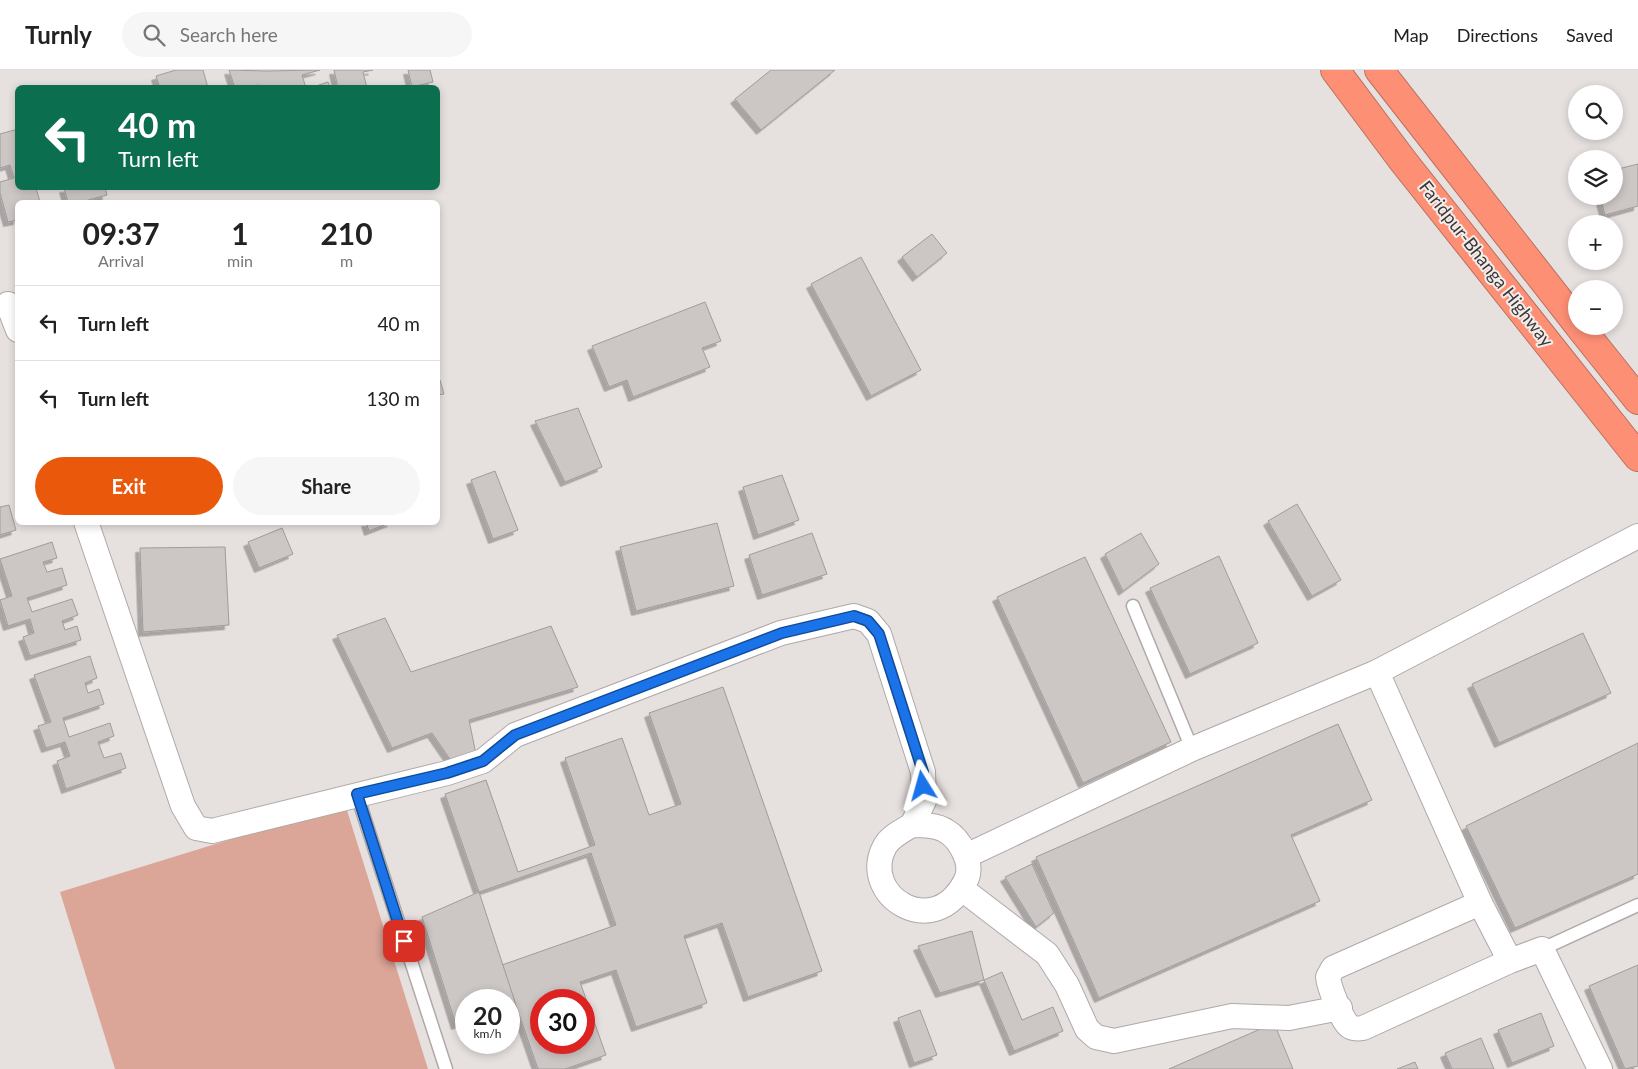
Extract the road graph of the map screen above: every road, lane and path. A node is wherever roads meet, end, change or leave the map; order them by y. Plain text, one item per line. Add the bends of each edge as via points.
1 (1335, 70) edge
2 (1379, 70) edge
3 (8, 304) dead end
4 (1568, 312) edge
5 (15, 322) edge
6 (1586, 335) edge
7 (1638, 400) edge
8 (1638, 457) edge
9 (87, 525) edge
10 (1638, 536) edge
11 (1133, 606) dead end
12 (1377, 672) junction
13 (1192, 749) junction
14 (357, 794) junction
15 (912, 825) junction
16 (966, 856) junction
17 (962, 889) junction
18 (1480, 904) junction
19 (1638, 905) edge
20 (1542, 949) junction
21 (1510, 961) junction
22 (1340, 1008) junction
23 (446, 1069) edge
24 (1600, 1069) edge

1 - 8 highway, Faridpur-Bhanga Highway via 1403,161
2 - 4 highway, Faridpur-Bhanga Highway
3 - 5 street
6 - 7 highway, Faridpur-Bhanga Highway
9 - 14 street via 183,806 196,828 212,831
10 - 12 street
11 - 13 lane
12 - 13 street
12 - 18 street
13 - 16 street
14 - 15 street via 483,761 515,735 782,633 854,616 868,621 879,634 923,772 924,801
14 - 23 lane
15 - 16 street via 945,830 958,841
15 - 17 street via 896,834 885,846 880,862 881,879 890,894 902,905 918,911 935,910 950,902
16 - 17 street via 968,875
17 - 22 street via 1046,954 1068,985 1087,1029 1096,1037 1114,1041 1232,1016 1289,1018
18 - 21 street
18 - 22 street via 1333,968 1328,976 1329,987
19 - 20 lane
20 - 21 street
20 - 24 street
21 - 22 street via 1363,1028 1347,1025

